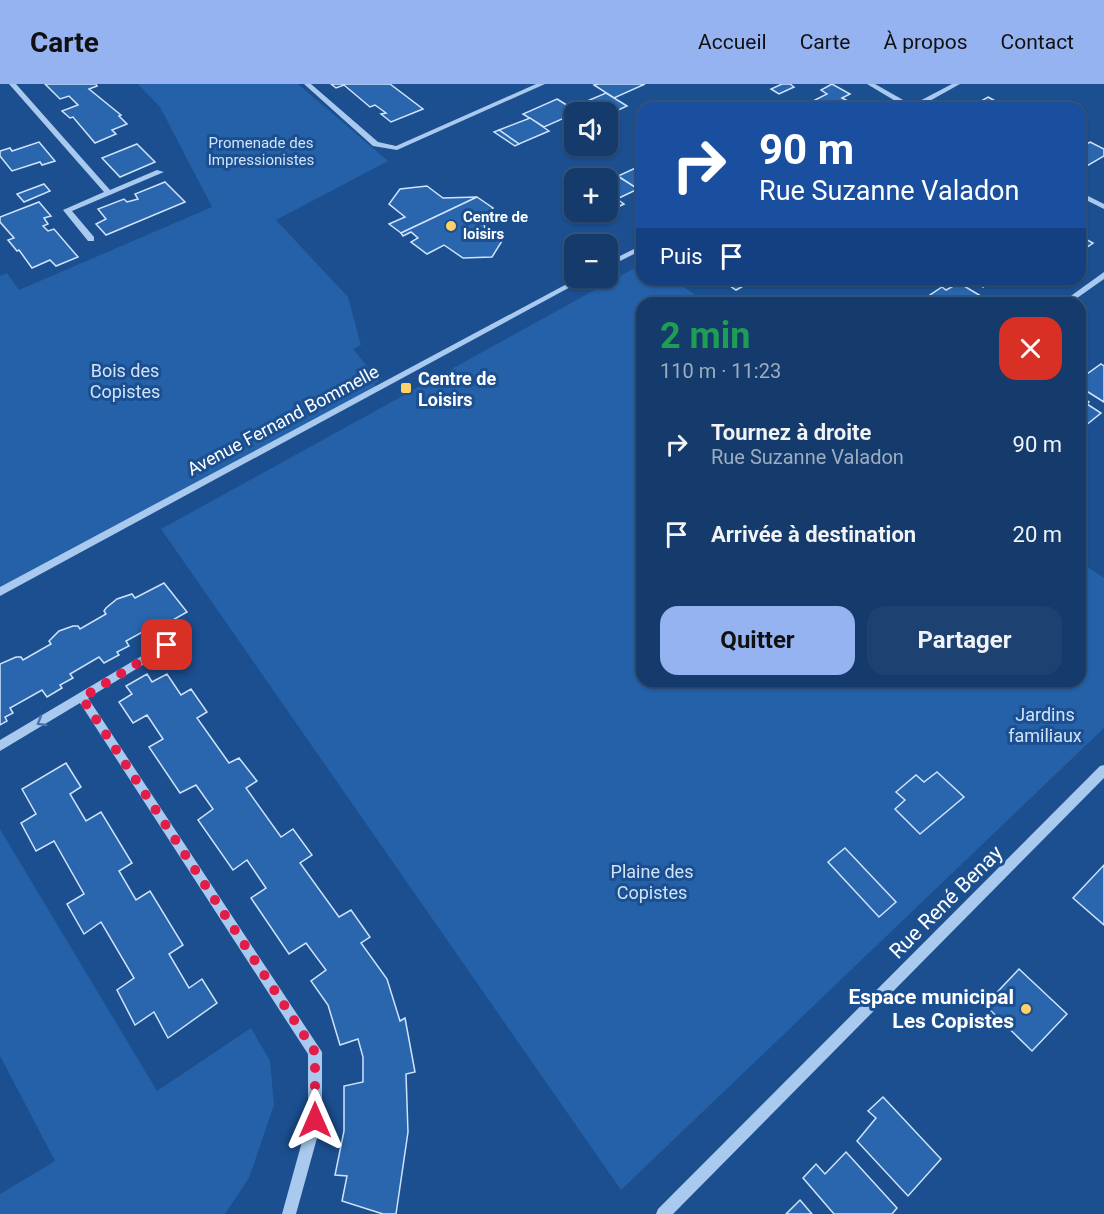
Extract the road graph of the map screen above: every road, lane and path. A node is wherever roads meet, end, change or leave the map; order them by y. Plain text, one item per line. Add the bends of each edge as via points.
1 (12, 84) edge
2 (307, 84) edge
3 (542, 84) edge
4 (870, 84) edge
5 (957, 84) edge
6 (902, 102) edge
7 (923, 102) edge
8 (160, 172) dead end
9 (109, 193) junction
10 (1086, 197) edge
11 (1104, 207) edge
12 (91, 240) dead end
13 (636, 250) edge
14 (618, 260) edge
15 (1104, 275) edge
16 (564, 288) edge
17 (1073, 297) edge
18 (0, 592) edge
19 (167, 645) dead end
20 (82, 698) junction
21 (0, 746) edge
22 (1103, 773) edge
23 (289, 1214) edge
24 (663, 1214) edge

1 - 9 street
2 - 3 street via 376,144 397,148
4 - 6 street
5 - 7 street
8 - 9 street
9 - 12 street via 67,210
10 - 11 street
13 - 14 street
15 - 17 street
16 - 18 street, Avenue Fernand Bommelle
19 - 20 street
20 -> 21 street
20 - 23 street via 315,1052 315,1120
22 - 24 street, Rue René Benay

